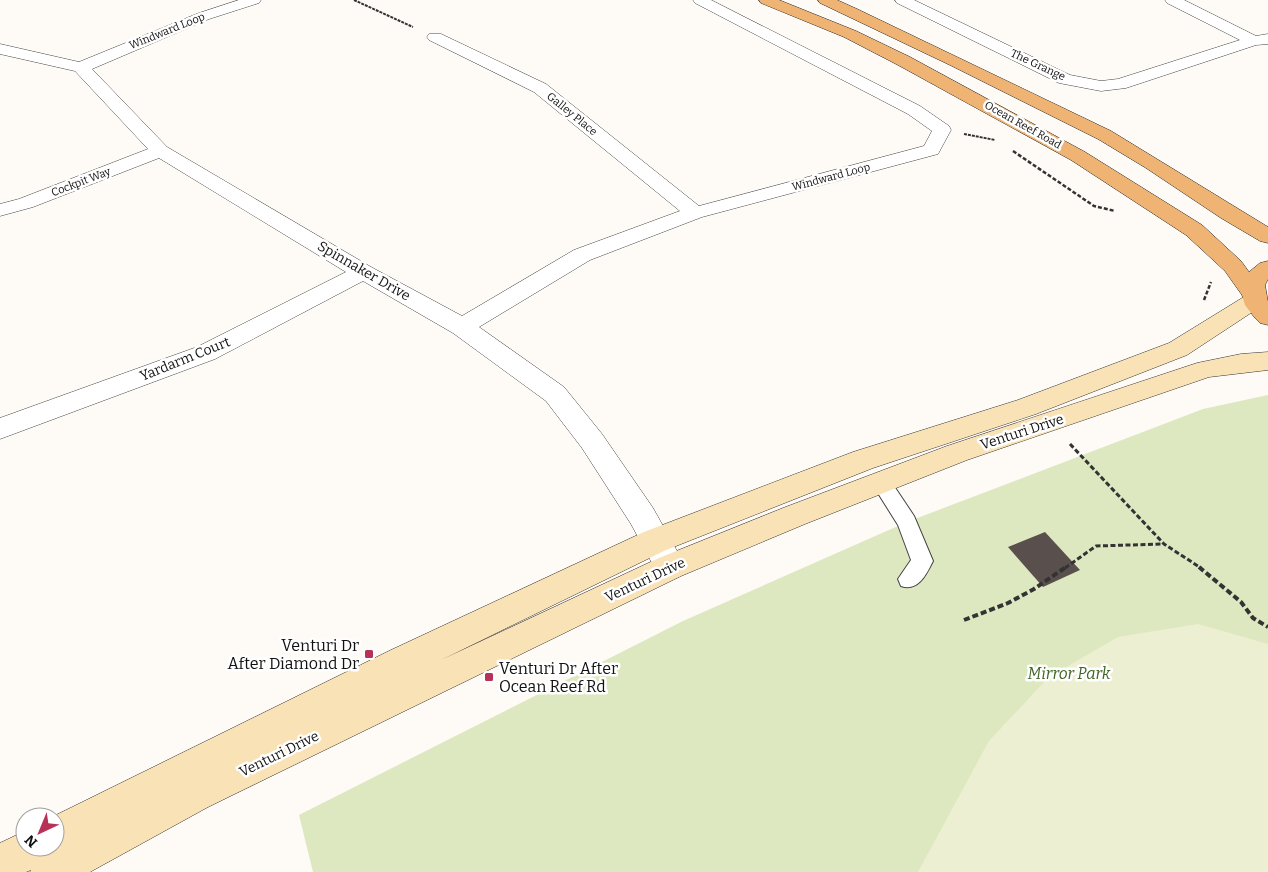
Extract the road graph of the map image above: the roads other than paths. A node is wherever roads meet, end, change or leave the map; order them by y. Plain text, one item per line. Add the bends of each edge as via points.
1 (254, 0) edge
2 (700, 0) edge
3 (766, 0) edge
4 (825, 0) edge
5 (902, 0) edge
6 (1172, 0) edge
7 (435, 37) road end
8 (1261, 40) edge
9 (0, 49) edge
10 (81, 66) junction
11 (160, 151) junction
12 (0, 210) edge
13 (695, 213) junction
14 (1268, 236) edge
15 (1268, 268) edge
16 (363, 272) junction
17 (1258, 303) edge
18 (462, 327) junction
19 (1268, 361) edge
20 (0, 429) edge
21 (881, 482) junction
22 (662, 554) junction
23 (909, 579) dead end
24 (65, 831) edge
25 (15, 856) edge
26 (0, 864) edge
27 (50, 872) edge

1 - 10 street, Windward Loop via 204,16
2 - 13 street, Windward Loop via 914,110 942,130 932,150
3 - 17 main road, Ocean Reef Road via 850,34 904,61 1078,156 1194,230 1233,266
4 - 14 main road, Ocean Reef Road via 902,34 1112,139 1157,165 1230,216
5 - 8 street, The Grange via 1065,78 1101,86 1120,84
6 - 8 street
7 - 13 street, Galley Place via 540,88
9 - 10 street
10 - 11 street, Spinnaker Drive
11 - 12 street, Cockpit Way
11 - 16 street, Spinnaker Drive
13 - 18 street, Windward Loop via 582,255
15 - 17 main road via 1254,279
16 - 18 street, Spinnaker Drive
16 - 20 street, Yardarm Court via 206,353
17 - 22 main road, Venturi Drive via 1178,349 1027,406 864,460
18 - 22 street, Spinnaker Drive via 555,394 592,441 642,516
19 - 21 main road, Venturi Drive via 1206,369
21 - 22 main road, Venturi Drive
21 - 23 lane via 907,522 922,561
22 - 24 main road, Venturi Drive via 403,661
22 - 27 main road, Venturi Drive
25 - 26 main road

